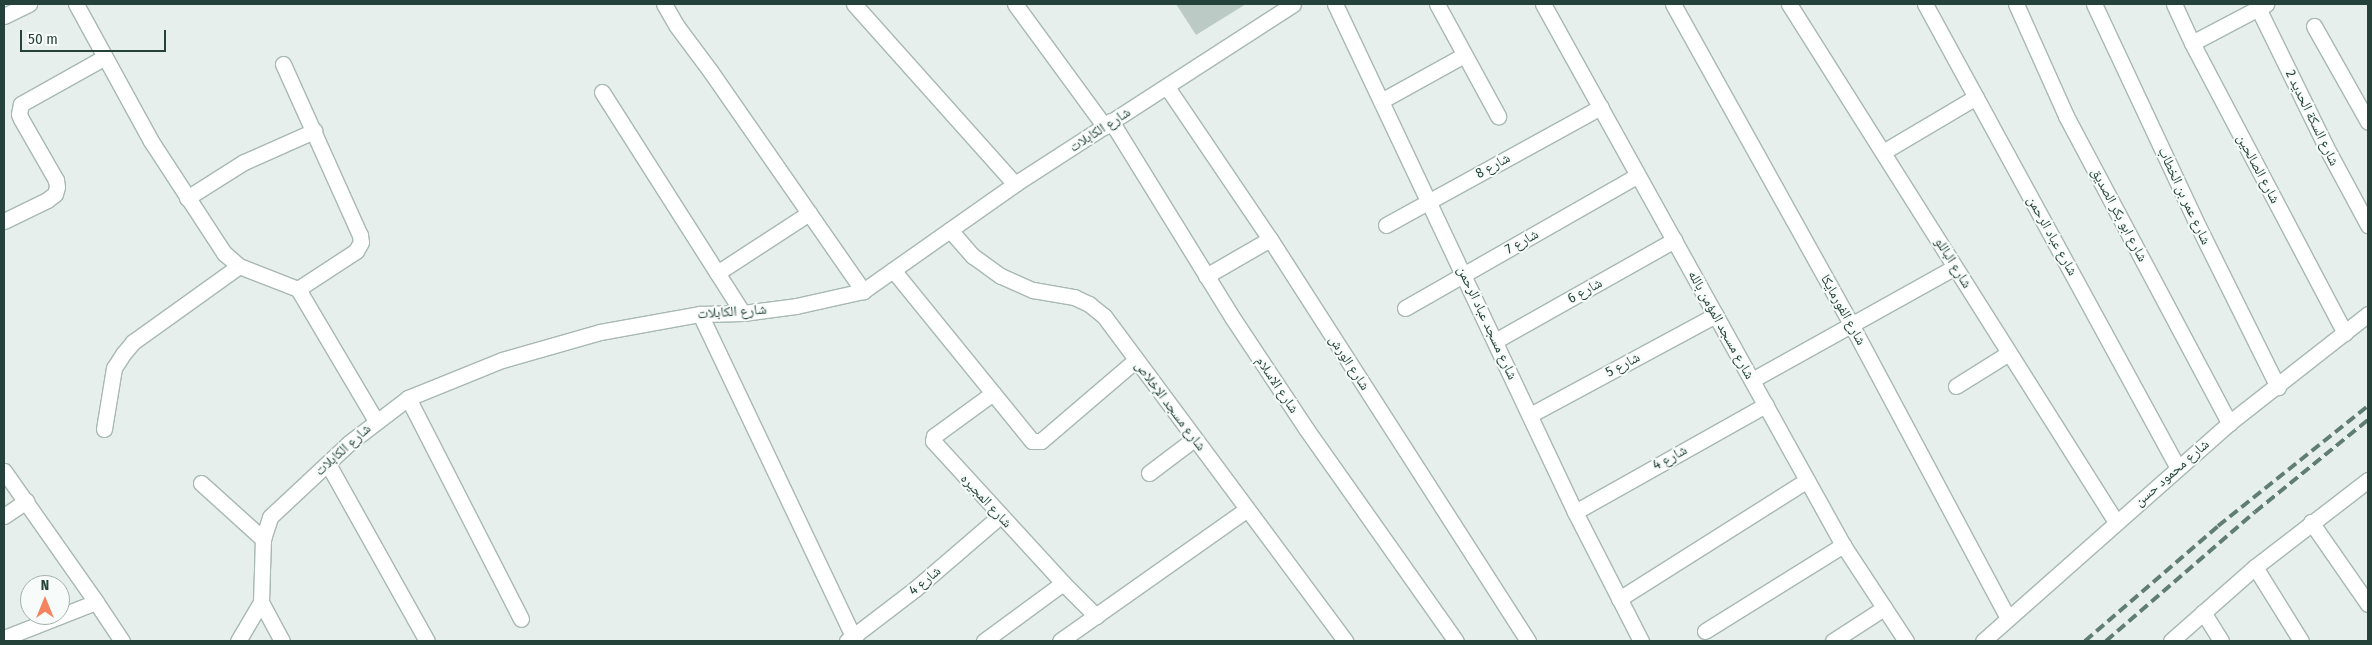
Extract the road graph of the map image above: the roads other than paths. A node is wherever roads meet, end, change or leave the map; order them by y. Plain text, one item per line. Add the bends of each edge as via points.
1 (29, 4) edge
2 (76, 4) edge
3 (664, 4) edge
4 (854, 4) edge
5 (1015, 4) edge
6 (1294, 4) edge
7 (1335, 4) edge
8 (1437, 4) edge
9 (1543, 4) edge
10 (1673, 4) edge
11 (1789, 4) edge
12 (1925, 4) edge
13 (2016, 4) edge
14 (2094, 4) edge
15 (2174, 4) edge
16 (2262, 6) edge
17 (4, 16) edge
18 (2314, 26) dead end
19 (2192, 43) junction
20 (1464, 55) junction
21 (105, 57) junction
22 (283, 64) dead end
23 (1167, 87) junction
24 (602, 92) dead end
25 (1976, 97) junction
26 (1381, 101) junction
27 (1601, 107) junction
28 (1498, 116) dead end
29 (2368, 122) edge
30 (1108, 124) junction
31 (314, 132) junction
32 (1883, 152) junction
33 (1638, 175) junction
34 (1016, 184) junction
35 (187, 198) junction
36 (1429, 202) junction
37 (809, 213) junction
38 (4, 221) edge
39 (1386, 225) dead end
40 (2368, 225) edge
41 (950, 230) junction
42 (1270, 239) junction
43 (1674, 240) junction
44 (239, 266) junction
45 (1955, 267) junction
46 (893, 270) junction
47 (717, 273) junction
48 (1464, 275) junction
49 (1206, 276) junction
50 (298, 289) junction
51 (863, 291) junction
52 (1405, 308) dead end
53 (742, 313) junction
54 (700, 314) junction
55 (2368, 314) edge
56 (1716, 315) junction
57 (1852, 326) junction
58 (2345, 333) junction
59 (1495, 341) junction
60 (2009, 353) junction
61 (1136, 360) junction
62 (1752, 380) junction
63 (1956, 386) dead end
64 (2278, 386) junction
65 (993, 393) junction
66 (408, 398) junction
67 (1766, 405) junction
68 (1530, 415) junction
69 (376, 421) junction
70 (2229, 423) junction
71 (104, 429) dead end
72 (1194, 438) junction
73 (328, 464) junction
74 (2178, 468) junction
75 (4, 471) edge
76 (1148, 473) dead end
77 (1807, 480) junction
78 (2368, 480) edge
79 (201, 483) dead end
80 (26, 501) junction
81 (1247, 509) junction
82 (1575, 512) junction
83 (4, 516) edge
84 (1000, 516) junction
85 (2116, 522) junction
86 (2311, 522) junction
87 (263, 539) junction
88 (1843, 545) junction
89 (2255, 567) junction
90 (1062, 583) junction
91 (1620, 599) junction
92 (96, 602) junction
93 (261, 602) junction
94 (2368, 604) edge
95 (1884, 608) junction
96 (2203, 612) junction
97 (1096, 616) junction
98 (2008, 618) junction
99 (521, 619) dead end
100 (1705, 631) dead end
101 (4, 638) edge
102 (1522, 639) edge
103 (852, 640) edge
104 (122, 641) edge
105 (238, 641) edge
106 (282, 641) edge
107 (426, 641) edge
108 (984, 641) edge
109 (1060, 641) edge
110 (1345, 641) edge
111 (1456, 641) edge
112 (1641, 641) edge
113 (1832, 641) edge
114 (1906, 641) edge
115 (1982, 641) edge
116 (2171, 641) edge
117 (2221, 641) edge
118 (2301, 641) edge

1 - 17 street
2 - 21 street
3 - 37 street
4 - 34 street
5 - 30 street, شارع الاسلام
6 - 23 street, شارع الكابلات
7 - 26 street, شارع مسجد عباد الرحمن
8 - 20 street
9 - 27 street, شارع مسجد المؤمن بالله
10 - 57 street, شارع الفورمايكا
11 - 32 street, شارع الباللو
12 - 25 street, شارع عباد الرحمن
13 - 70 street, شارع ابو بكر الصديق via 2066,116
14 - 64 street, شارع عمر بن الخطاب via 2198,226
15 - 19 street, شارع الصالحين
16 - 19 street
16 - 40 street, شارع السكة الحديد 2 via 2326,147
18 - 29 street
19 - 58 street, شارع الصالحين
20 - 26 street
20 - 28 street
21 - 35 street via 150,141
21 - 38 street via 21,104 20,119 57,187 55,194 47,200
22 - 31 street
23 - 30 street, شارع الكابلات
23 - 42 street, شارع الورش
24 - 47 street
25 - 32 street
25 - 74 street, شارع عباد الرحمن
26 - 36 street, شارع مسجد عباد الرحمن
27 - 33 street, شارع مسجد المؤمن بالله
27 - 36 street, شارع 8
30 - 34 street, شارع الكابلات
30 - 49 street, شارع الاسلام
31 - 35 street via 244,162
31 - 50 street via 361,242 356,251
32 - 45 street, شارع الباللو
33 - 43 street, شارع مسجد المؤمن بالله
33 - 48 street, شارع 7
34 - 41 street, شارع الكابلات
35 - 44 street via 224,253
36 - 39 street, شارع 8
36 - 48 street, شارع مسجد عباد الرحمن
37 - 47 street
37 - 51 street
41 - 46 street, شارع الكابلات
41 - 61 street, شارع مسجد الإخلاص via 973,256 1001,276 1033,290 1074,297 1089,304 1104,316
42 - 49 street
42 - 102 street, شارع الورش
43 - 56 street, شارع مسجد المؤمن بالله
43 - 59 street, شارع 6
44 - 50 street
44 - 71 street via 133,342 123,354 114,368
45 - 57 street
45 - 60 street, شارع الباللو
46 - 51 street, شارع الكابلات
46 - 65 street
47 - 53 street
48 - 52 street, شارع 7
48 - 59 street, شارع مسجد عباد الرحمن
49 - 111 street, شارع الاسلام via 1307,430
50 - 69 street
51 - 53 street, شارع الكابلات via 796,306
53 - 54 street, شارع الكابلات
54 - 66 street, شارع الكابلات via 551,345 502,360
54 - 103 street
55 - 58 street, شارع محمود حسن
56 - 62 street, شارع مسجد المؤمن بالله
56 - 68 street, شارع 5
57 - 62 street
57 - 98 street, شارع الفورمايكا
58 - 64 street, شارع محمود حسن
59 - 68 street, شارع مسجد عباد الرحمن
60 - 63 street
60 - 85 street, شارع الباللو
61 - 65 street via 1041,441 1032,440
61 - 72 street, شارع مسجد الإخلاص
62 - 67 street, شارع مسجد المؤمن بالله
64 - 70 street, شارع محمود حسن
65 - 84 street, شارع المجيره via 932,438
66 - 69 street, شارع الكابلات
66 - 99 street
67 - 77 street, شارع مسجد المؤمن بالله
67 - 82 street, شارع 4
68 - 82 street, شارع مسجد عباد الرحمن
69 - 73 street, شارع الكابلات
70 - 74 street, شارع محمود حسن
72 - 76 street
72 - 81 street, شارع مسجد الإخلاص
73 - 87 street, شارع الكابلات via 270,517
73 - 107 street
74 - 85 street, شارع محمود حسن
75 - 80 street
77 - 88 street, شارع مسجد المؤمن بالله
77 - 91 street
78 - 86 street
79 - 87 street
80 - 83 street
80 - 92 street
81 - 97 street
81 - 110 street, شارع مسجد الإخلاص
82 - 91 street, شارع مسجد عباد الرحمن
84 - 90 street, شارع المجيره
84 - 103 street, شارع 4
85 - 98 street, شارع محمود حسن
86 - 89 street
86 - 94 street
87 - 93 street, شارع الكابلات
88 - 95 street, شارع مسجد المؤمن بالله
88 - 100 street
89 - 96 street
89 - 118 street
90 - 97 street, شارع المجيره
90 - 108 street
91 - 112 street, شارع مسجد عباد الرحمن
92 - 101 street
92 - 104 street
93 - 105 street, شارع الكابلات
93 - 106 street
95 - 113 street
95 - 114 street, شارع مسجد المؤمن بالله
96 - 116 street
96 - 117 street
97 - 109 street
98 - 115 street, شارع محمود حسن

